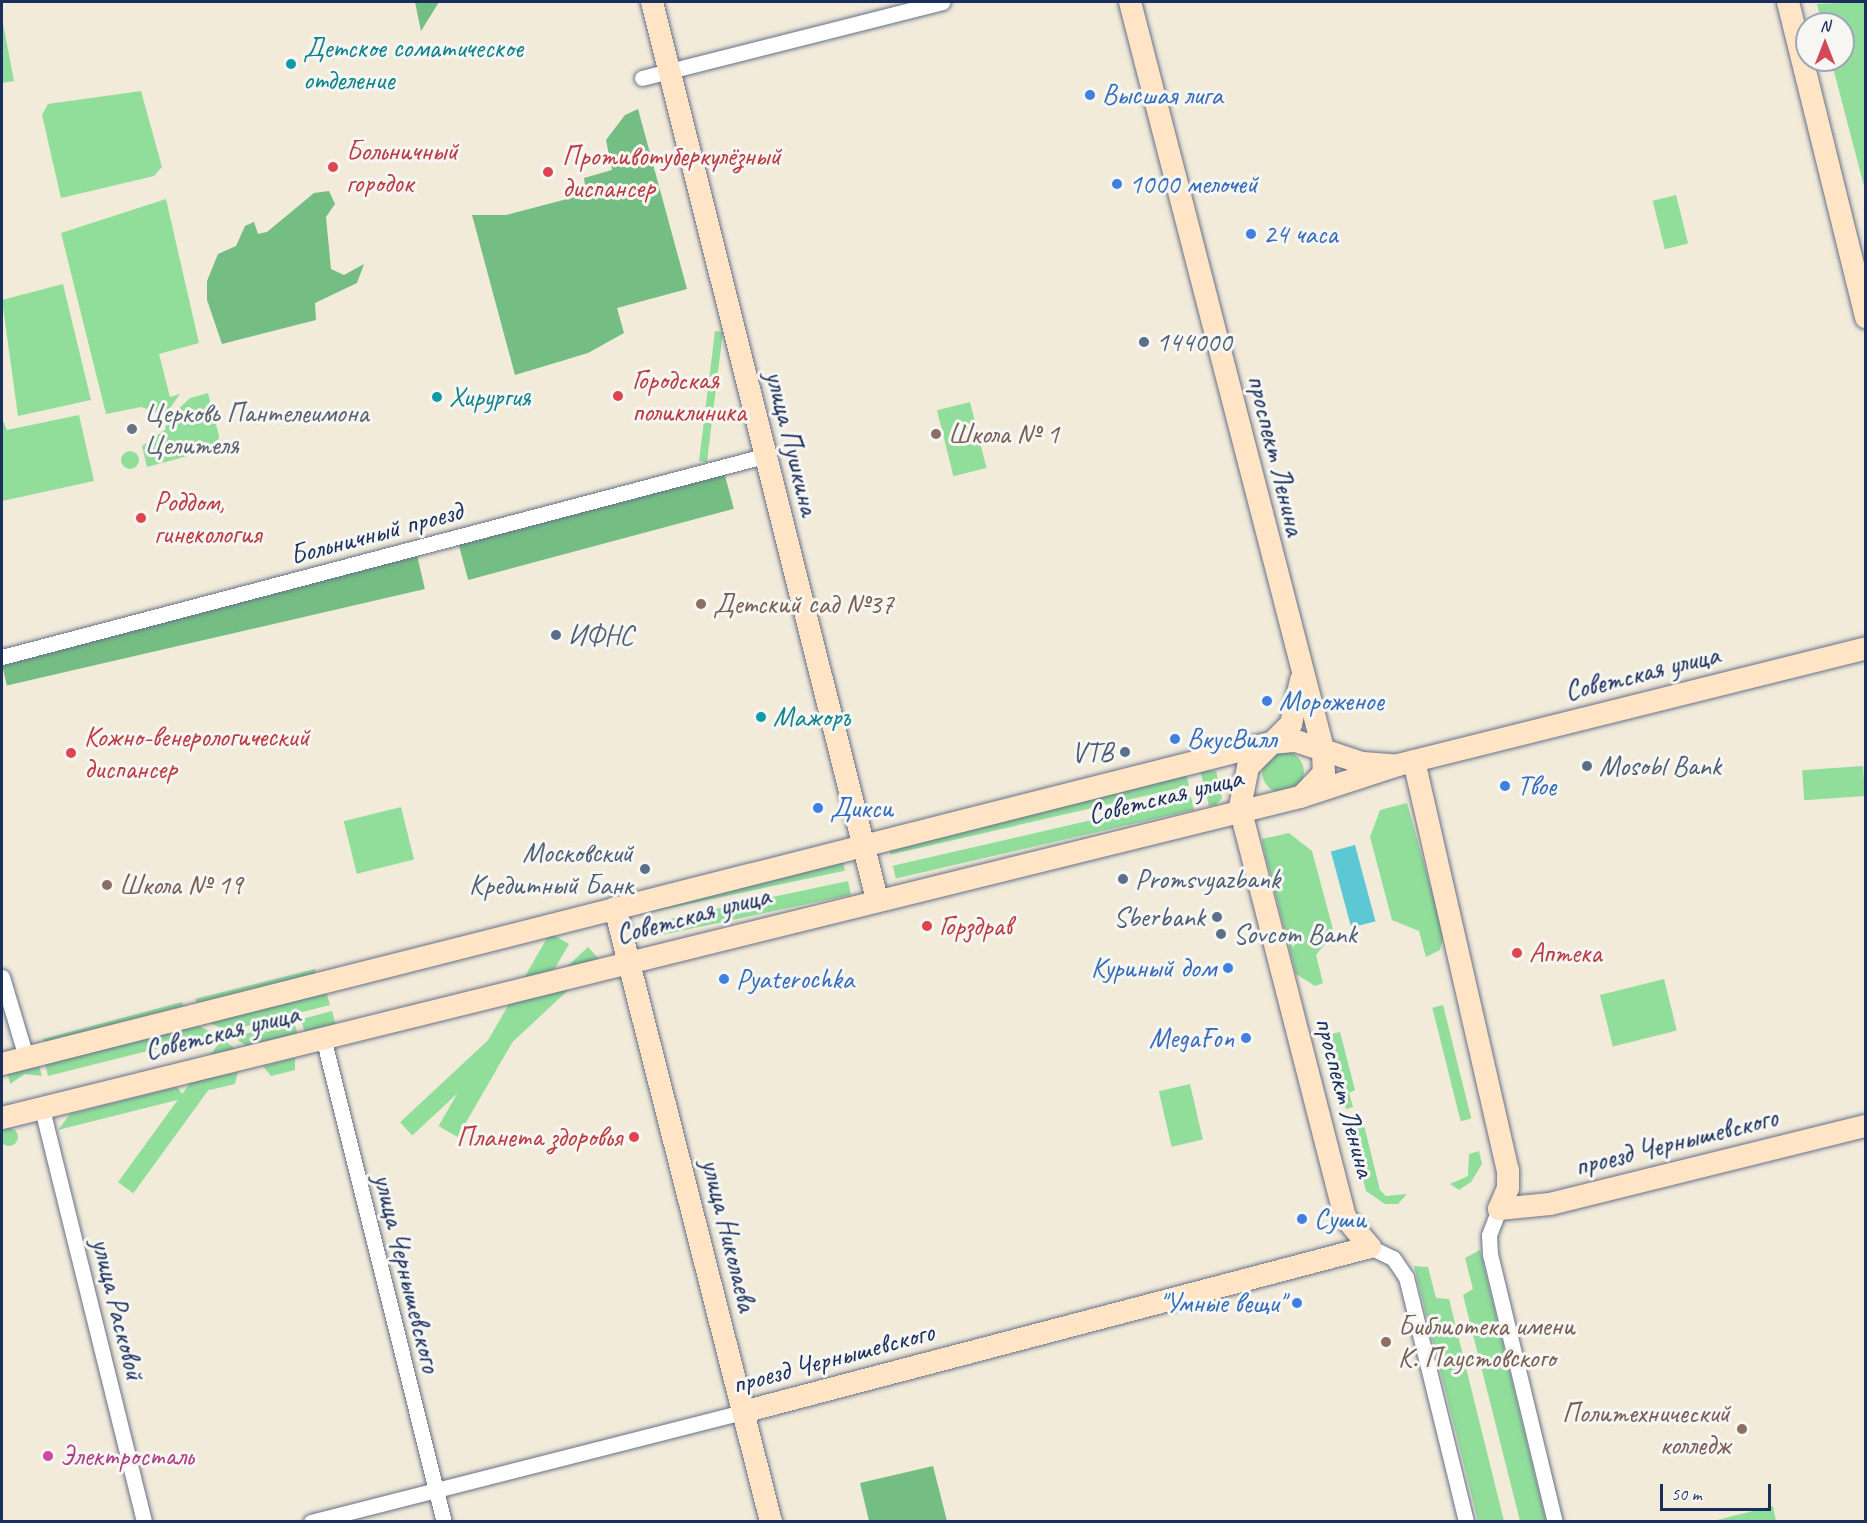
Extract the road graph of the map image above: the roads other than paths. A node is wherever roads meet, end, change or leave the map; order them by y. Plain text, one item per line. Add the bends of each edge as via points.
1 (652, 2) edge
2 (943, 2) edge
3 (1130, 2) edge
4 (1788, 2) edge
5 (670, 71) junction
6 (642, 78) dead end
7 (1866, 318) edge
8 (764, 456) junction
9 (1866, 648) edge
10 (2, 657) edge
11 (1301, 680) junction
12 (1271, 743) junction
13 (1323, 749) junction
14 (1406, 763) junction
15 (1248, 767) junction
16 (1300, 796) junction
17 (1267, 802) junction
18 (1240, 807) junction
19 (863, 845) junction
20 (877, 899) junction
21 (615, 908) junction
22 (629, 963) junction
23 (2, 976) edge
24 (323, 1037) junction
25 (26, 1057) junction
26 (2, 1064) edge
27 (42, 1109) junction
28 (2, 1119) edge
29 (1866, 1126) edge
30 (1499, 1209) junction
31 (1370, 1247) junction
32 (743, 1412) junction
33 (436, 1491) junction
34 (144, 1521) edge
35 (311, 1521) edge
36 (444, 1521) edge
37 (771, 1521) edge
38 (1466, 1521) edge
39 (1555, 1521) edge

1 - 5 main road, улица Пушкина
2 - 5 street
3 - 11 main road, проспект Ленина
4 - 7 main road
5 - 6 street
5 - 8 main road, улица Пушкина
8 - 10 street, Больничный проезд
8 - 19 main road, улица Пушкина
9 - 14 main road, Советская улица
11 - 12 main road, проспект Ленина via 1291,724
11 - 13 main road, проспект Ленина
12 - 13 main road via 1296,741
12 - 15 main road, проспект Ленина
12 - 19 main road, Советская улица
13 - 14 main road, Советская улица via 1362,763
13 - 16 main road, проспект Ленина via 1324,773
14 - 16 main road, Советская улица
14 - 30 main road via 1508,1170 1508,1188
15 - 17 main road via 1250,784
15 - 18 main road, проспект Ленина
16 - 17 main road, Советская улица
17 - 18 main road, Советская улица
18 - 20 main road, Советская улица
18 - 31 main road, проспект Ленина via 1345,1217
19 - 20 main road, улица Пушкина
19 - 21 main road, Советская улица
20 - 22 main road, Советская улица
21 - 22 main road, улица Николаева
21 - 25 main road, Советская улица
22 - 24 main road, Советская улица
22 - 32 main road, улица Николаева
23 - 25 street
24 - 27 main road, Советская улица
24 - 33 street, улица Чернышевского
25 - 26 main road, Советская улица
27 - 28 main road, Советская улица
27 - 34 street, улица Расковой
29 - 30 main road, проезд Чернышевского via 1550,1204
30 - 39 street via 1489,1235 1490,1254
31 - 32 main road, проезд Чернышевского
31 - 38 street, проспект Ленина via 1393,1258 1406,1277
32 - 33 street, проезд Чернышевского
32 - 37 main road, улица Николаева
33 - 35 street, проезд Чернышевского
33 - 36 street, улица Чернышевского

